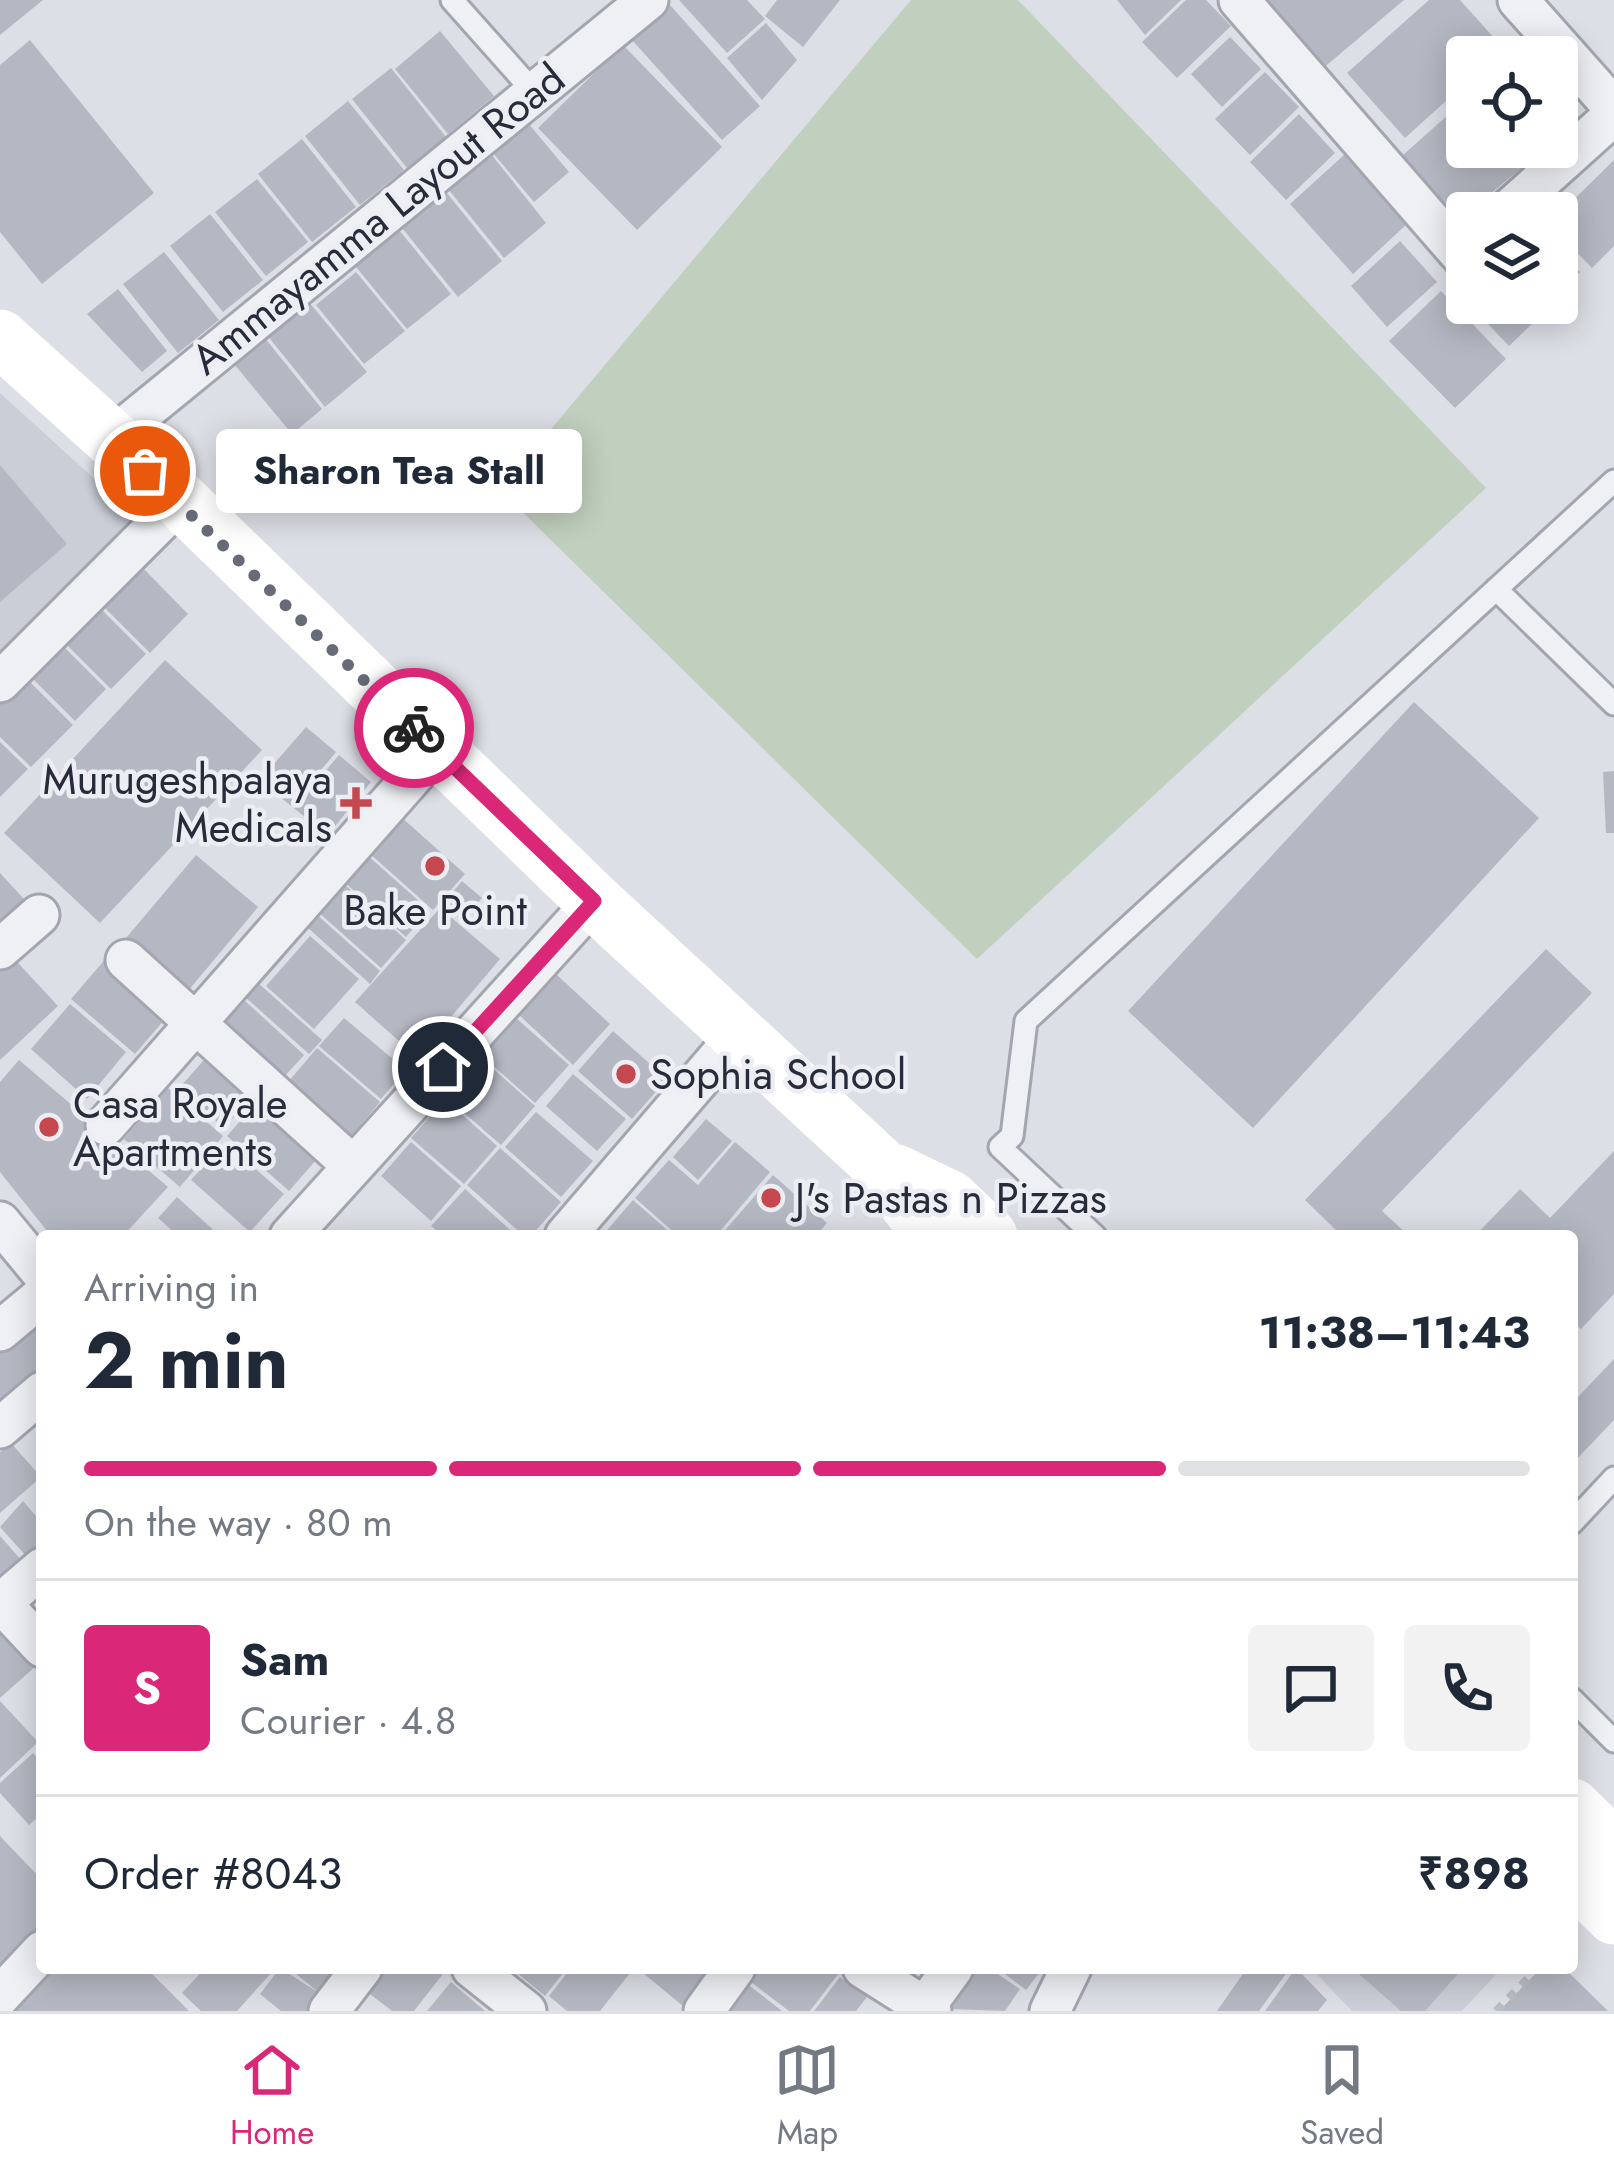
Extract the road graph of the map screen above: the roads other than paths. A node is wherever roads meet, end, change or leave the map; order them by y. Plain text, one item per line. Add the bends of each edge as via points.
1 (452, 0) edge
2 (648, 0) edge
3 (1239, 0) edge
4 (1518, 0) edge
5 (533, 91) junction
6 (1614, 111) edge
7 (1527, 192) edge
8 (1446, 238) edge
9 (0, 338) edge
10 (109, 440) junction
11 (1614, 482) edge
12 (181, 501) junction
13 (1496, 589) junction
14 (0, 682) edge
15 (1614, 704) edge
16 (436, 750) junction
17 (594, 901) junction
18 (39, 915) dead end
19 (0, 949) edge
20 (126, 960) dead end
21 (194, 1025) junction
22 (737, 1036) junction
23 (106, 1125) dead end
24 (353, 1166) junction
25 (881, 1166) junction
26 (0, 1222) edge
27 (295, 1230) edge
28 (570, 1230) edge
29 (928, 1230) edge
30 (983, 1230) edge
31 (1089, 1230) edge
32 (36, 1266) edge
33 (36, 1301) edge
34 (0, 1331) edge
35 (36, 1397) edge
36 (0, 1428) edge
37 (1614, 1478) edge
38 (1578, 1516) edge
39 (36, 1573) edge
40 (1, 1604) edge
41 (36, 1640) edge
42 (1578, 1706) edge
43 (1614, 1741) edge
44 (1578, 1813) edge
45 (1614, 1848) edge
46 (1578, 1881) edge
47 (1614, 1916) edge
48 (36, 1957) edge
49 (357, 1974) edge
50 (480, 1974) edge
51 (731, 1974) edge
52 (872, 1974) edge
53 (948, 1974) edge
54 (1068, 1974) edge
55 (0, 1996) edge
56 (926, 2009) edge
57 (328, 2011) edge
58 (526, 2011) edge
59 (704, 2011) edge
60 (1050, 2011) edge

1 - 5 lane
2 - 5 street, Ammayamma Layout Road
3 - 8 street
4 - 6 street
5 - 10 street, Ammayamma Layout Road
6 - 7 street
9 - 10 street
10 - 12 street
11 - 13 lane
12 - 14 street
12 - 16 street
13 - 15 lane
13 - 31 lane via 1026,1021 1012,1136 1000,1147
16 - 17 street
16 - 21 street
17 - 22 street
17 - 24 street
18 - 19 street
20 - 21 street
21 - 23 street
21 - 24 street
22 - 25 street
22 - 28 street
24 - 27 street
25 - 29 street
25 - 30 street via 950,1198
26 - 32 street
33 - 34 street
35 - 36 street
37 - 38 lane
39 - 40 street
40 - 41 street
42 - 43 lane
44 - 45 street
46 - 47 street
48 - 55 street
49 - 57 street
50 - 58 street
51 - 59 street
52 - 56 street
53 - 56 street
54 - 60 street

